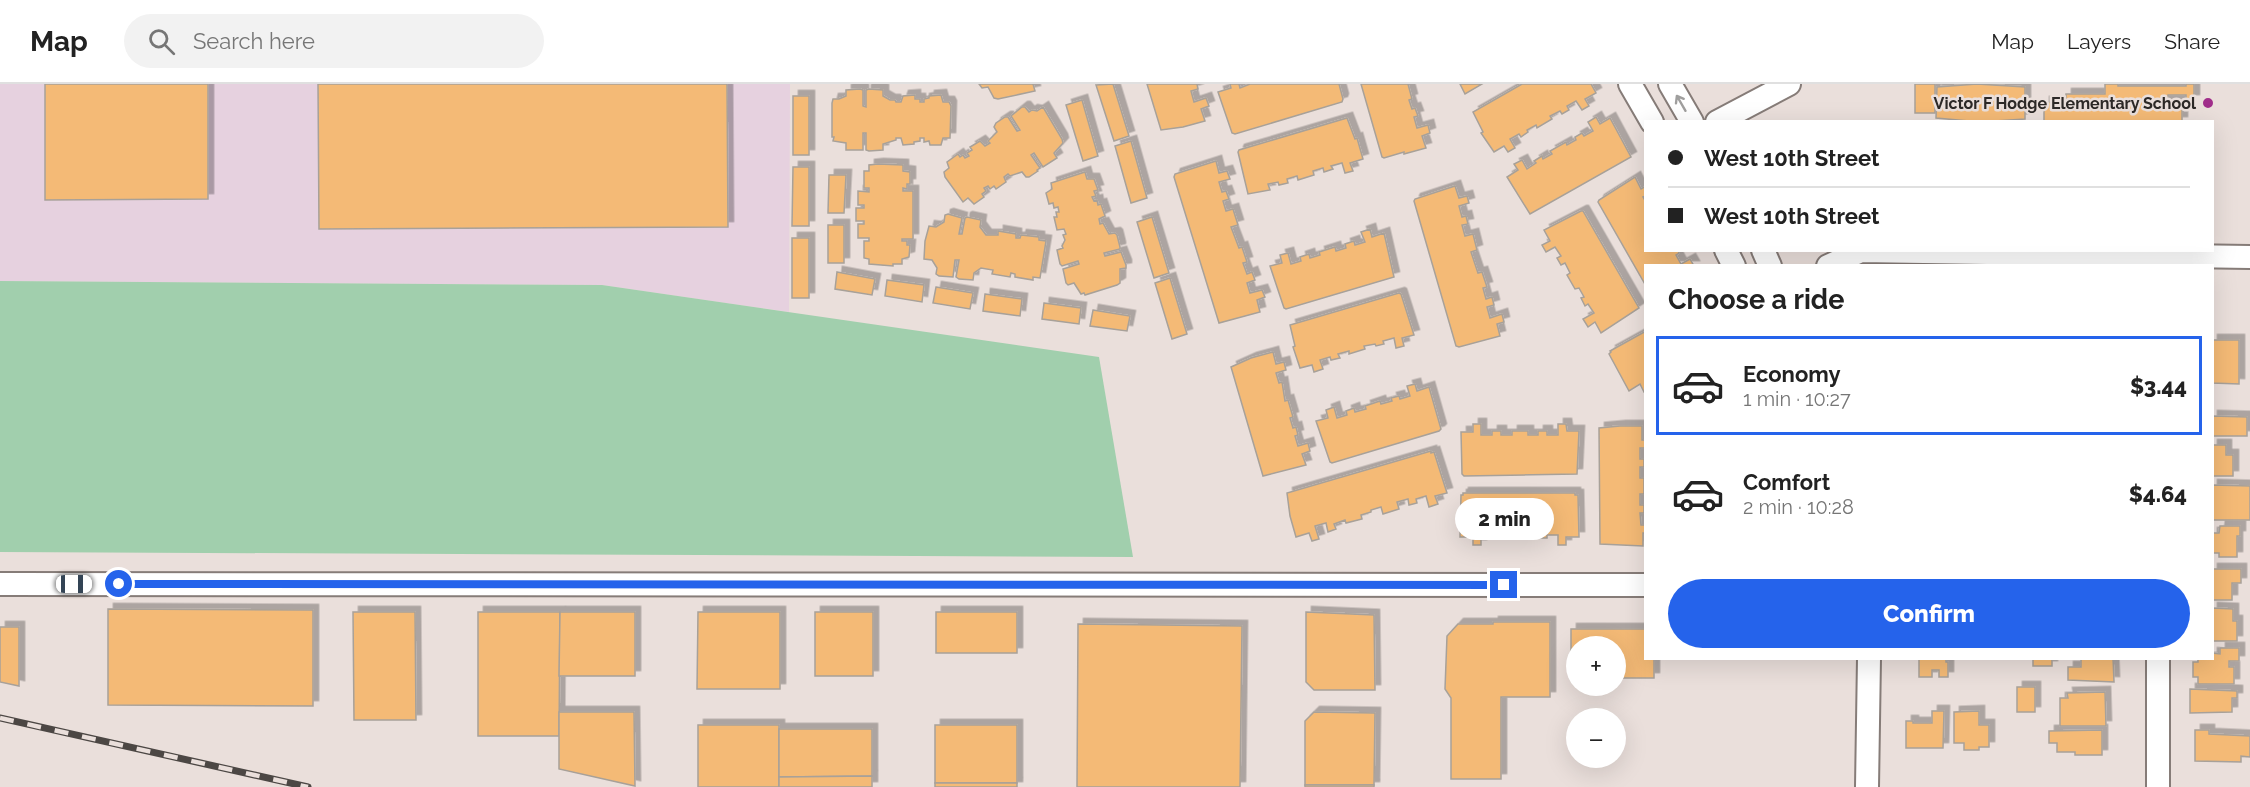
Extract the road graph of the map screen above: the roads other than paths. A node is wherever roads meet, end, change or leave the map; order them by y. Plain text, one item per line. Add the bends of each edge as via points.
1 (1630, 84) edge
2 (1670, 84) edge
3 (1789, 84) edge
4 (1651, 120) edge
5 (1691, 120) edge
6 (1722, 120) edge
7 (1859, 252) edge
8 (1894, 252) edge
9 (2250, 257) edge
10 (2158, 260) edge
11 (1832, 264) edge
12 (0, 584) edge
13 (1644, 585) edge
14 (1869, 660) edge
15 (2158, 660) edge
16 (1867, 787) edge
17 (2158, 787) edge

1 - 4 street
5 -> 2 street
3 - 6 street
7 - 11 street
8 - 10 street
9 - 10 street via 2188,256
12 - 13 street
14 - 16 street
15 - 17 street

